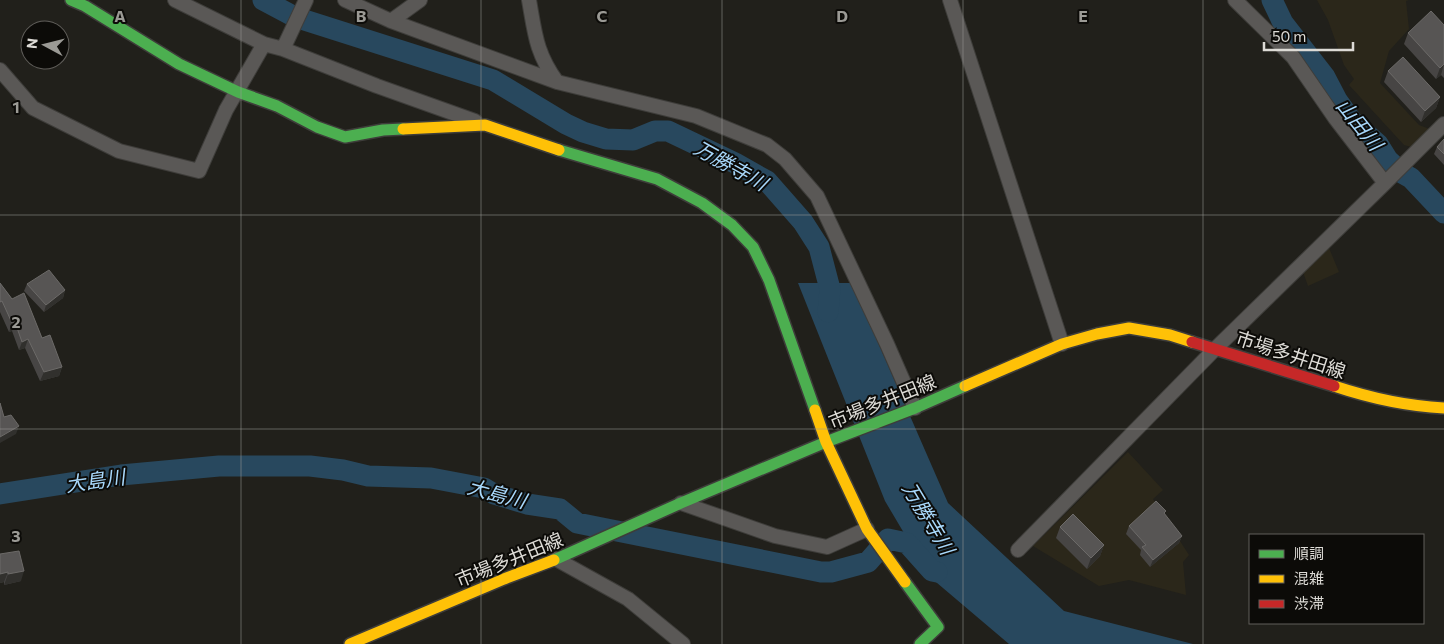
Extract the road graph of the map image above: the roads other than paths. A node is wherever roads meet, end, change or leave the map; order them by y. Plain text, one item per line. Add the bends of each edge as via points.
1 (71, 0) edge
2 (175, 0) edge
3 (306, 0) edge
4 (345, 0) edge
5 (420, 0) edge
6 (528, 0) edge
7 (950, 0) edge
8 (1235, 0) edge
9 (391, 20) junction
10 (264, 44) junction
11 (283, 49) junction
12 (0, 70) edge
13 (557, 82) junction
14 (238, 92) junction
15 (1444, 124) edge
16 (486, 125) junction
17 (1387, 182) junction
18 (1062, 344) junction
19 (1214, 349) junction
20 (1444, 408) edge
21 (909, 410) junction
22 (830, 440) junction
23 (681, 504) junction
24 (867, 529) junction
25 (1018, 550) dead end
26 (556, 559) junction
27 (350, 644) edge
28 (683, 644) edge
29 (920, 644) edge

1 - 14 street via 93,10 179,64
2 - 10 street
3 - 11 street
4 - 9 street
5 - 9 street
6 - 13 street via 537,45
7 - 18 street
8 - 17 street via 1293,57 1335,118
9 - 13 street
10 - 11 street
10 - 14 street
11 - 16 street
12 - 14 street via 33,108 42,113 118,151 199,171 226,110
13 - 21 street via 696,116 767,145 785,159 817,196 887,344
14 - 16 street via 345,137 383,130
15 - 17 street
16 - 22 street via 585,159 657,179 732,225 753,247 769,280
17 - 19 street
18 - 19 street, 市場多井田線 via 1129,328 1170,334
18 - 21 street, 市場多井田線
19 - 20 street, 市場多井田線 via 1366,397
19 - 25 street
21 - 22 street, 市場多井田線
22 - 23 street, 市場多井田線
22 - 24 street
23 - 24 street via 775,536 827,547
23 - 26 street, 市場多井田線
24 - 29 street via 938,626
26 - 27 street, 市場多井田線
26 - 28 street via 628,599

